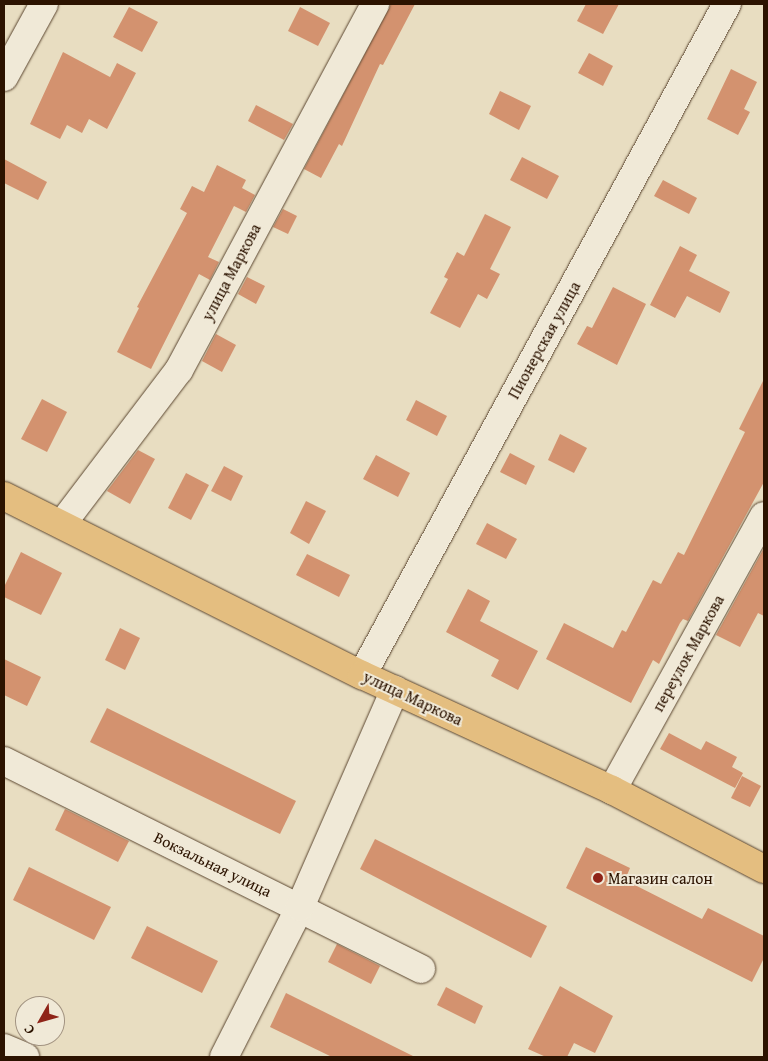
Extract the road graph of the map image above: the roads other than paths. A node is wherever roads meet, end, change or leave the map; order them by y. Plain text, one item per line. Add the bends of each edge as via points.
1 (44, 4) edge
2 (375, 4) edge
3 (727, 4) edge
4 (4, 77) edge
5 (4, 496) edge
6 (764, 516) edge
7 (62, 524) junction
8 (362, 675) junction
9 (395, 690) junction
10 (4, 761) edge
11 (612, 790) junction
12 (764, 870) edge
13 (300, 907) junction
14 (420, 969) dead end
15 (4, 1048) edge
16 (25, 1057) edge
17 (224, 1057) edge

1 - 4 street
2 - 7 street, улица Маркова via 178,370
3 - 8 street, Пионерская улица
5 - 7 main road, улица Маркова
6 - 11 street, переулок Маркова
7 - 8 main road, улица Маркова
8 - 9 main road, улица Маркова
9 - 11 main road, улица Маркова
9 - 13 street
10 - 13 street, Вокзальная улица
11 - 12 main road, улица Маркова
13 - 14 street, Вокзальная улица
13 - 17 street
15 - 16 street

